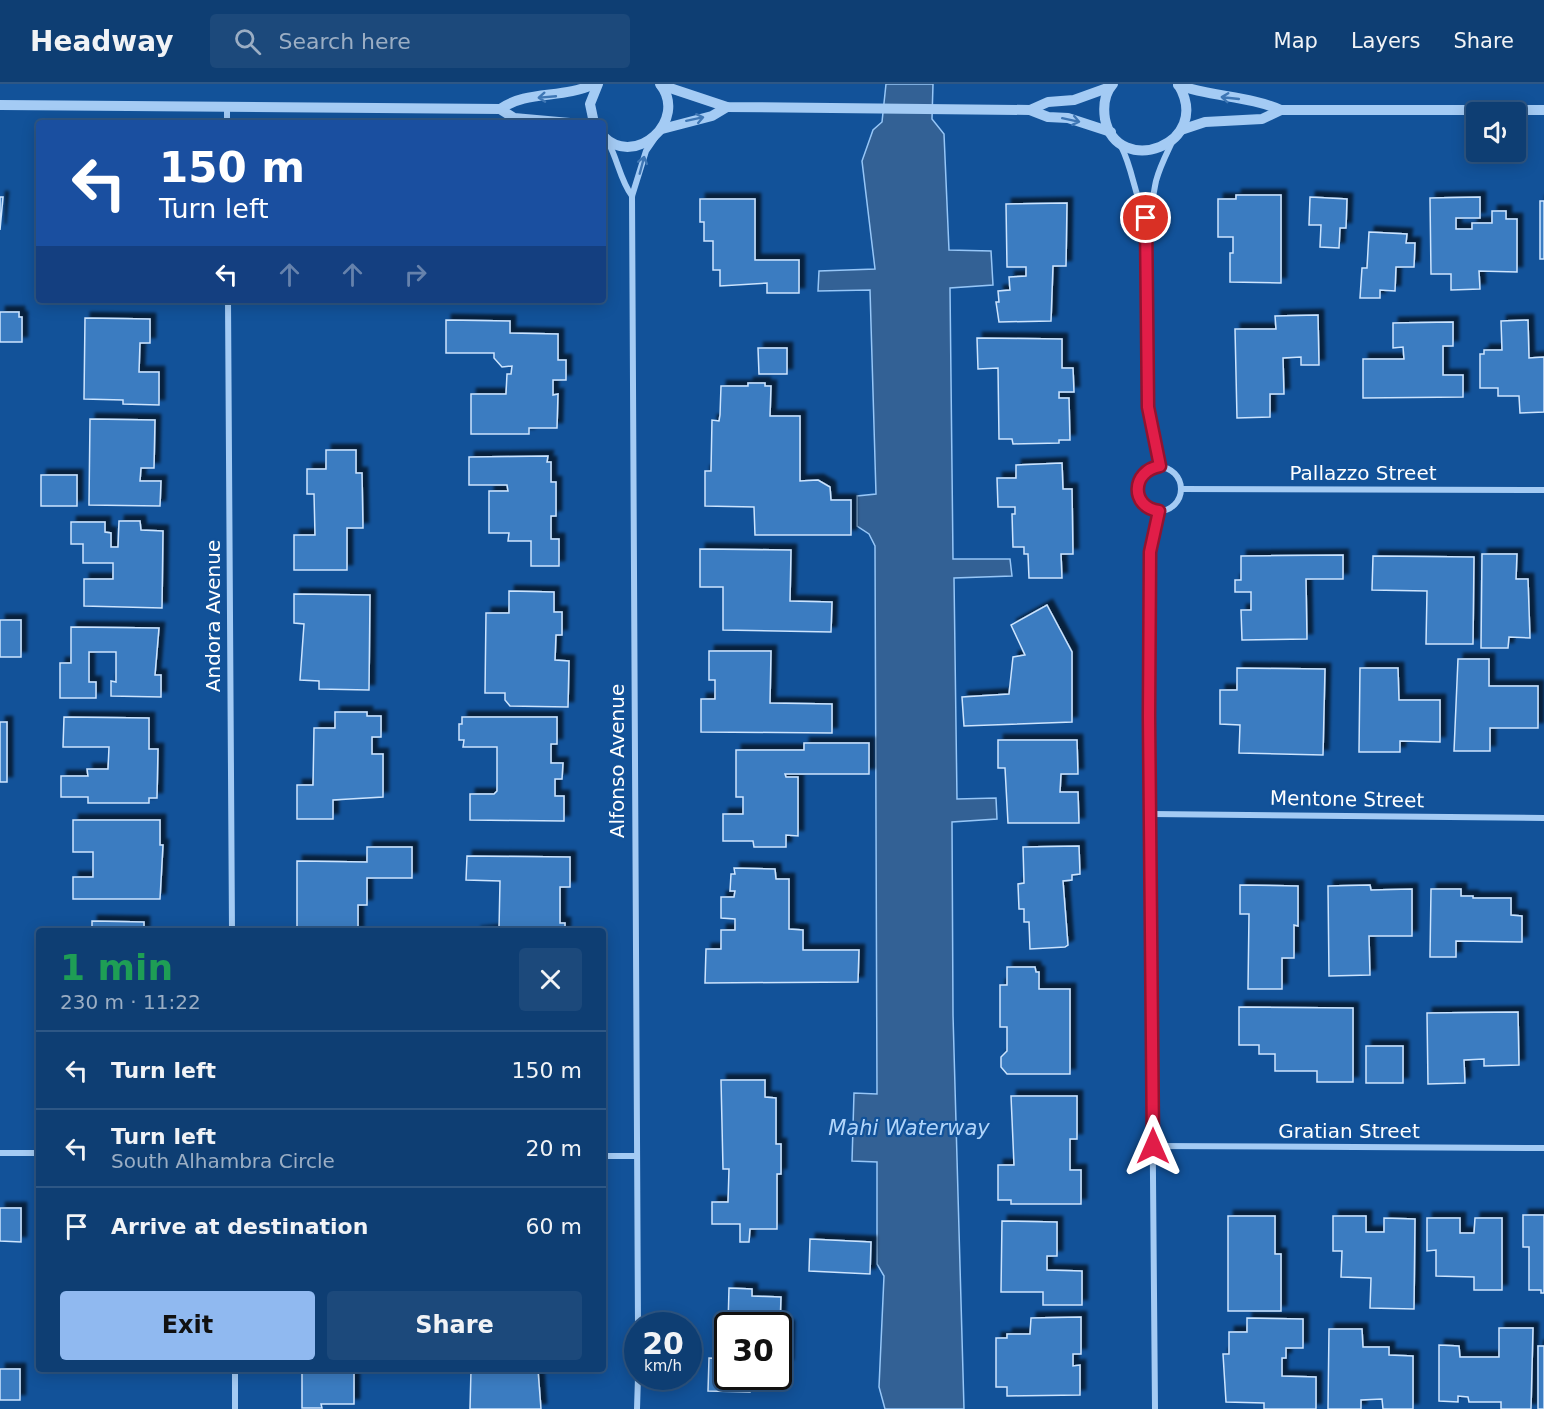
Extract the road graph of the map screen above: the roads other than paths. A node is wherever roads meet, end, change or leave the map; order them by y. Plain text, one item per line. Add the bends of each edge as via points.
1 (596, 84) edge
2 (661, 84) edge
3 (1178, 85) edge
4 (1112, 86) edge
5 (0, 105) edge
6 (227, 106) junction
7 (727, 107) junction
8 (500, 109) junction
9 (1030, 110) junction
10 (1281, 110) junction
11 (1544, 110) edge
12 (227, 120) edge
13 (542, 120) edge
14 (593, 120) edge
15 (1181, 130) junction
16 (659, 132) junction
17 (1111, 132) junction
18 (606, 138) edge
19 (1173, 140) junction
20 (606, 141) edge
21 (1119, 142) junction
22 (632, 196) junction
23 (1146, 218) junction
24 (228, 303) edge
25 (1160, 466) junction
26 (1181, 489) junction
27 (1544, 490) edge
28 (1159, 511) junction
29 (1150, 814) junction
30 (1544, 818) edge
31 (232, 928) edge
32 (1153, 1146) junction
33 (1544, 1148) edge
34 (0, 1153) edge
35 (36, 1153) edge
36 (606, 1155) edge
37 (635, 1156) junction
38 (638, 1312) edge
39 (235, 1372) edge
40 (638, 1390) edge
41 (235, 1409) edge
42 (637, 1409) edge
43 (1155, 1409) edge

1 -> 8 street via 567,94 514,99
1 - 14 street via 590,104
2 - 7 street
2 - 16 street via 668,100 668,113
10 -> 3 street via 1263,102 1219,97
3 - 15 street via 1186,107
4 - 9 street
4 - 17 street via 1104,110
5 - 6 street
6 - 8 street
6 - 12 street
7 - 9 street
16 -> 7 street via 712,116
8 - 13 street via 514,117
9 -> 17 street
10 - 11 street
10 - 15 street via 1262,118 1205,122
15 - 19 street
16 - 18 street via 631,147
22 -> 16 street, Alfonso Avenue via 646,151
17 - 21 street
19 - 21 street via 1152,151
19 - 23 street
20 - 22 street, Alfonso Avenue
21 - 23 street via 1130,163 1138,203
22 - 37 street, Alfonso Avenue
23 - 25 street via 1148,407
24 - 31 street, Andora Avenue
25 - 26 street via 1175,473
25 - 28 street via 1141,475 1137,489 1146,506
26 - 27 street, Pallazzo Street
26 - 28 street via 1177,502
28 - 29 street via 1150,552
29 - 30 street, Mentone Street
29 - 32 street
32 - 33 street, Gratian Street
32 - 43 street
34 - 35 street
36 - 37 street
37 - 38 street, Alfonso Avenue
39 - 41 street
40 - 42 street

